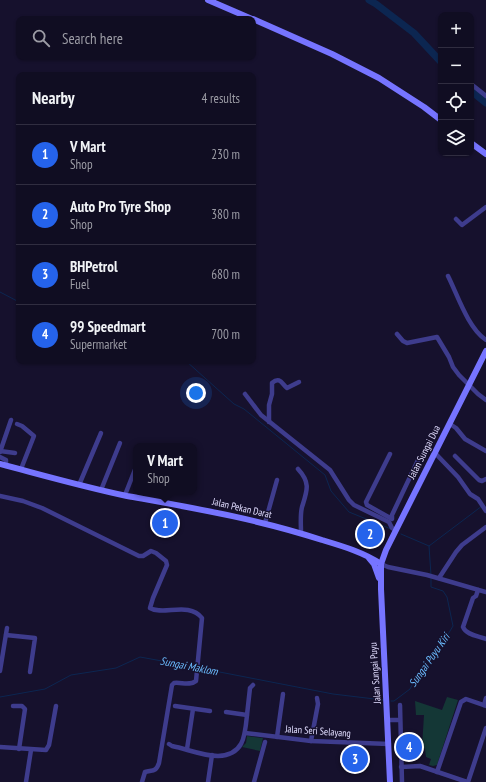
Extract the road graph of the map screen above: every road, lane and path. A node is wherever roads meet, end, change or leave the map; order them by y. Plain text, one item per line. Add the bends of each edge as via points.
1 (208, 0) edge
2 (245, 16) edge
3 (256, 21) edge
4 (474, 86) edge
5 (486, 96) edge
6 (438, 118) edge
7 (474, 145) edge
8 (486, 154) edge
9 (486, 207) edge
10 (456, 219) dead end
11 (448, 276) dead end
12 (397, 334) dead end
13 (486, 340) edge
14 (486, 351) edge
15 (299, 382) dead end
16 (469, 385) junction
17 (245, 394) dead end
18 (486, 400) edge
19 (11, 420) dead end
20 (269, 422) junction
21 (17, 424) dead end
22 (450, 424) junction
23 (101, 433) dead end
24 (120, 443) dead end
25 (486, 450) edge
26 (0, 452) edge
27 (15, 453) dead end
28 (435, 453) junction
29 (390, 454) dead end
30 (455, 456) dead end
31 (0, 457) edge
32 (420, 458) dead end
33 (3, 465) edge
34 (21, 469) junction
35 (298, 469) dead end
36 (133, 475) edge
37 (486, 479) edge
38 (277, 480) dead end
39 (79, 485) junction
40 (101, 490) junction
41 (125, 495) junction
42 (0, 496) edge
43 (399, 499) junction
44 (408, 504) junction
45 (485, 510) edge
46 (402, 517) junction
47 (391, 520) junction
48 (264, 523) junction
49 (396, 530) junction
50 (485, 530) edge
51 (301, 532) junction
52 (386, 550) junction
53 (370, 557) junction
54 (381, 564) junction
55 (438, 578) junction
56 (381, 589) junction
57 (478, 590) junction
58 (486, 592) edge
59 (7, 628) dead end
60 (6, 635) junction
61 (486, 639) edge
62 (0, 671) edge
63 (30, 672) dead end
64 (253, 685) dead end
65 (283, 694) dead end
66 (317, 698) dead end
67 (486, 698) edge
68 (13, 706) dead end
69 (56, 706) dead end
70 (174, 706) dead end
71 (400, 706) dead end
72 (485, 706) edge
73 (193, 708) junction
74 (210, 711) dead end
75 (226, 712) dead end
76 (247, 715) junction
77 (388, 720) junction
78 (400, 720) junction
79 (486, 728) edge
80 (245, 733) junction
81 (277, 737) junction
82 (311, 741) junction
83 (265, 742) dead end
84 (169, 744) dead end
85 (389, 744) junction
86 (0, 747) edge
87 (18, 749) junction
88 (31, 750) junction
89 (187, 750) junction
90 (212, 755) junction
91 (401, 767) junction
92 (438, 772) junction
93 (26, 782) edge
94 (142, 782) edge
95 (208, 782) edge
96 (254, 782) edge
97 (390, 782) edge
98 (402, 782) edge
99 (468, 782) edge

1 - 2 main road
3 - 6 main road via 379,78
4 - 5 street
7 - 8 main road
9 - 10 street via 462,225
11 - 13 street via 468,319
12 - 16 street via 406,343 437,337 453,367
14 - 16 main road, Jalan Sungai Dua
15 - 20 street via 287,388 282,381 272,383 273,390 268,405
16 - 18 street
16 - 22 main road, Jalan Sungai Dua
17 - 20 street
19 - 26 street
20 - 47 street via 330,470 354,505
21 - 34 street via 34,436
22 - 25 street via 465,439
22 - 28 main road, Jalan Sungai Dua
23 - 39 street
24 - 40 street
26 - 27 street
28 - 44 main road, Jalan Sungai Dua
28 - 45 street
29 - 47 street via 366,502
30 - 37 street via 479,480
31 - 33 street via 6,460
32 - 43 street
33 - 34 main road, Jalan Pekan Darat
34 - 39 main road, Jalan Pekan Darat
35 - 51 street via 306,480 307,490 302,508
36 - 41 street
38 - 48 street
39 - 40 main road, Jalan Pekan Darat
40 - 41 main road, Jalan Pekan Darat
41 - 48 main road, Jalan Pekan Darat via 210,510
42 - 94 street via 42,508 139,556 151,551 163,557 167,565 150,608 186,610 200,615 202,621 196,681 172,685 159,762 154,771 145,772
43 - 44 street
43 - 47 street
44 - 46 main road, Jalan Sungai Dua
46 - 47 street
46 - 49 main road, Jalan Sungai Dua
47 - 49 street via 392,528
48 - 51 main road, Jalan Pekan Darat
49 - 52 main road, Jalan Sungai Dua
50 - 55 street via 462,545
51 - 53 main road, Jalan Pekan Darat
52 - 53 main road via 382,554
52 - 54 main road, Jalan Sungai Dua
53 - 54 main road, Jalan Pekan Darat
53 - 56 main road via 379,575
54 - 55 street
54 - 56 main road, Jalan Sungai Puyu
55 - 57 street
56 - 77 main road, Jalan Sungai Puyu
57 - 58 street
57 - 61 street via 463,627 467,632
59 - 60 street
60 - 62 street
60 - 63 street via 35,638
64 - 76 street via 250,688
65 - 81 street
66 - 82 street
67 - 72 street
68 - 87 street via 22,706 25,709
69 - 88 street via 49,745 46,750
70 - 73 street
71 - 78 street
72 - 92 street via 466,699 461,702
73 - 74 street
73 - 89 street
75 - 76 street
76 - 80 street
77 - 78 street
77 - 85 main road, Jalan Sungai Puyu
78 - 91 street
79 - 99 street
80 - 81 street, Jalan Seri Selayang
80 - 90 street via 242,743 234,751
81 - 82 street, Jalan Seri Selayang
82 - 85 street, Jalan Seri Selayang
83 - 96 street
84 - 89 street
85 - 97 main road, Jalan Sungai Puyu
86 - 87 street
87 - 88 street
88 - 93 street
89 - 90 street
90 - 95 street
91 - 92 street via 416,766
91 - 98 street
92 - 99 street

